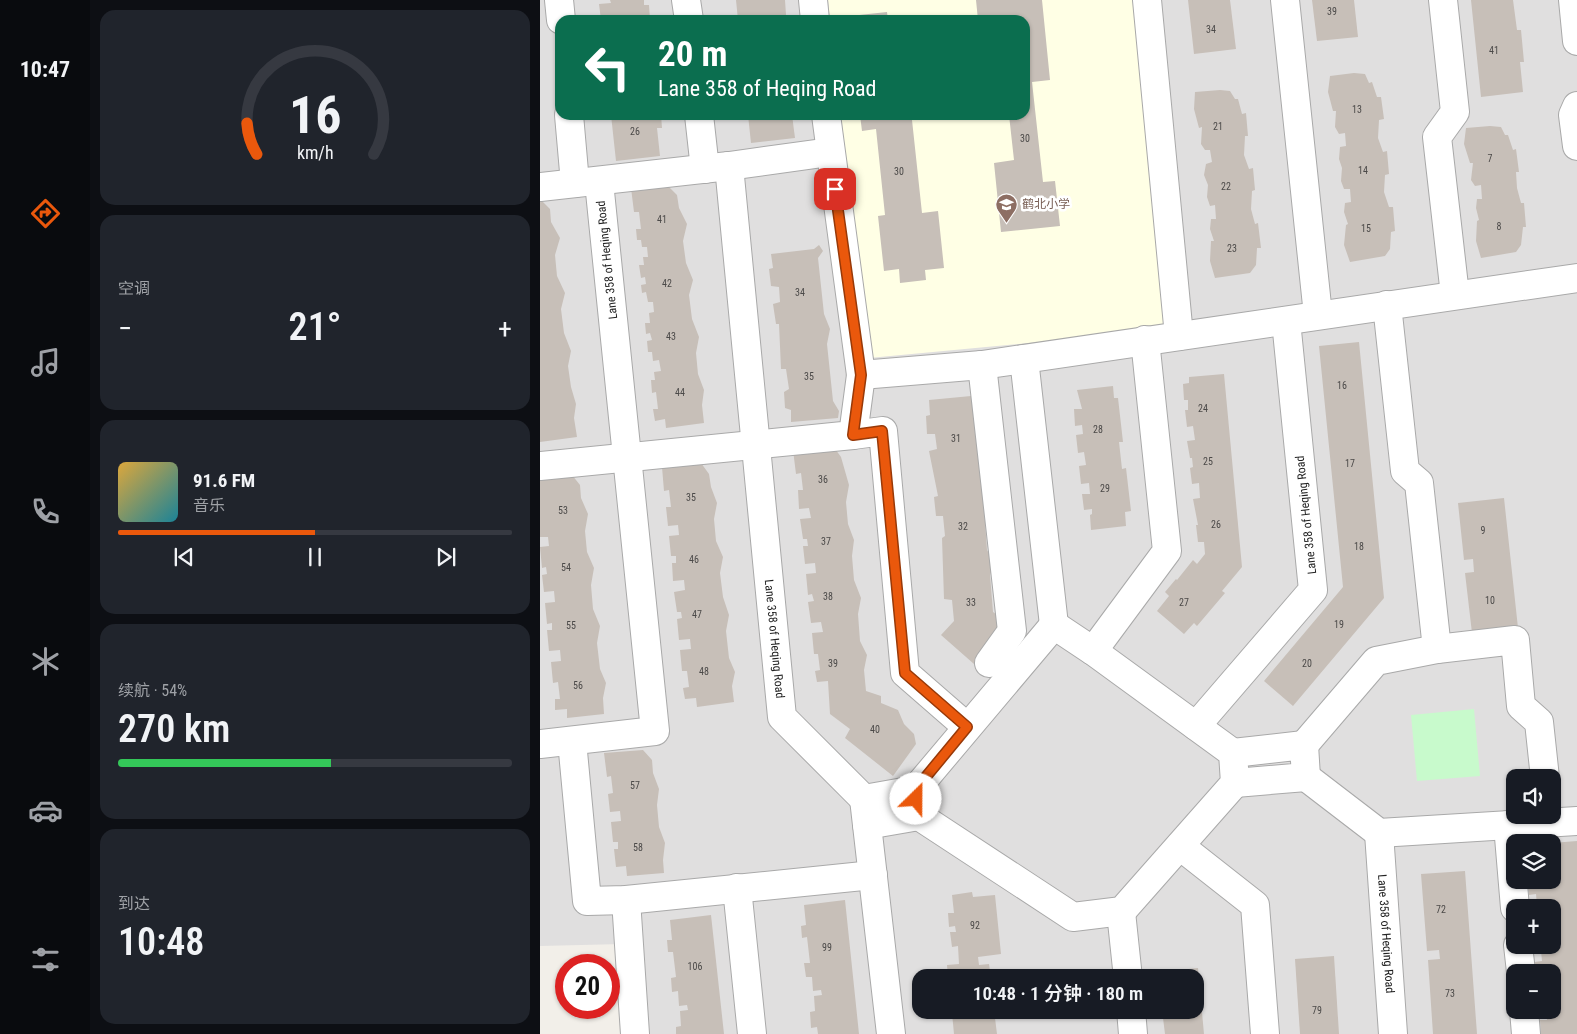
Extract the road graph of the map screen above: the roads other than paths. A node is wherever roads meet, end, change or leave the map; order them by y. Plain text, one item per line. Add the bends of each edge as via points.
1 (559, 0) edge
2 (686, 0) edge
3 (813, 0) edge
4 (1147, 0) edge
5 (1285, 0) edge
6 (1443, 0) edge
7 (1573, 0) edge
8 (560, 15) edge
9 (688, 15) edge
10 (814, 15) edge
11 (1577, 41) edge
12 (1577, 106) edge
13 (570, 120) edge
14 (701, 120) edge
15 (827, 120) edge
16 (1577, 146) edge
17 (830, 152) junction
18 (717, 168) junction
19 (587, 182) junction
20 (540, 187) edge
21 (1577, 278) edge
22 (1455, 295) junction
23 (1387, 305) junction
24 (1318, 315) junction
25 (1286, 321) junction
26 (1179, 336) junction
27 (1145, 340) junction
28 (1024, 359) junction
29 (982, 365) junction
30 (861, 375) junction
31 (853, 435) junction
32 (756, 445) junction
33 (627, 458) junction
34 (540, 466) edge
35 (1054, 625) junction
36 (1436, 649) junction
37 (1093, 651) junction
38 (989, 663) dead end
39 (1196, 726) junction
40 (967, 727) junction
41 (572, 741) junction
42 (540, 744) edge
43 (1304, 745) junction
44 (1233, 753) junction
45 (1544, 769) edge
46 (1306, 777) junction
47 (1235, 783) junction
48 (917, 803) junction
49 (866, 812) junction
50 (1561, 820) edge
51 (1577, 821) edge
52 (1520, 824) edge
53 (1508, 826) junction
54 (1379, 833) junction
55 (1180, 846) junction
56 (873, 875) junction
57 (737, 888) junction
58 (1514, 899) edge
59 (626, 900) junction
60 (1121, 912) junction
61 (1127, 969) edge
62 (1132, 1019) edge
63 (1525, 1019) edge
64 (635, 1034) edge
65 (752, 1034) edge
66 (891, 1034) edge
67 (1134, 1034) edge
68 (1265, 1034) edge
69 (1393, 1034) edge
70 (1526, 1034) edge

1 - 8 street
2 - 9 street
3 - 10 street
4 - 26 street
5 - 24 street
6 - 22 street via 1455,112 1437,137
7 - 11 street
12 - 16 street via 1573,115
13 - 19 street, Lane 358 of Heqing Road
14 - 18 street, Lane 358 of Heqing Road
15 - 17 street
17 - 18 street
17 - 30 street
18 - 19 street
18 - 32 street, Lane 358 of Heqing Road
19 - 20 street
19 - 33 street, Lane 358 of Heqing Road
21 - 22 street
22 - 23 street
23 - 24 street
23 - 36 street via 1405,471 1419,483
24 - 25 street
25 - 26 street
25 - 39 street, Lane 358 of Heqing Road via 1313,590
26 - 27 street
27 - 28 street
27 - 37 street via 1167,551
28 - 29 street
28 - 35 street
29 - 30 street
29 - 38 street via 1012,632
30 - 31 street
31 - 32 street
31 - 40 street via 882,431 905,673
32 - 33 street
32 - 49 street, Lane 358 of Heqing Road via 782,716
33 - 34 street
33 - 41 street, Lane 358 of Heqing Road via 655,732
35 - 37 street
35 - 40 street
36 - 43 street via 1376,661
36 - 45 street via 1516,640 1521,706 1539,722
37 - 39 street
39 - 44 street
40 - 48 street
41 - 42 street, Lane 358 of Heqing Road
41 - 59 street via 587,901
43 - 44 street
43 - 46 street
44 - 47 street
46 - 47 street
46 - 54 street
47 - 55 street
48 - 49 street
48 - 60 street via 1073,917
49 - 56 street
50 - 51 street
52 - 53 street
53 - 54 street
53 - 58 street
54 - 69 street, Lane 358 of Heqing Road
55 - 60 street
55 - 68 street via 1255,905
56 - 57 street
56 - 66 street
57 - 59 street
57 - 65 street
59 - 64 street
60 - 61 street
62 - 67 street
63 - 70 street

